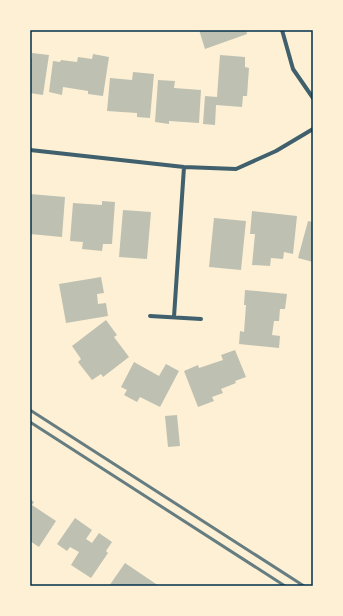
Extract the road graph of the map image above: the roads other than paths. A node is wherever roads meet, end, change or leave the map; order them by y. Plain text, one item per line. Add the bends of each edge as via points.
1 (282, 30) edge
2 (313, 98) edge
3 (313, 129) edge
4 (30, 150) edge
5 (184, 167) junction
6 (150, 316) dead end
7 (174, 317) junction
8 (201, 319) dead end

1 - 2 street via 293,69
3 - 5 street via 276,151 236,169
4 - 5 street
5 - 7 street
6 - 7 street
7 - 8 street

